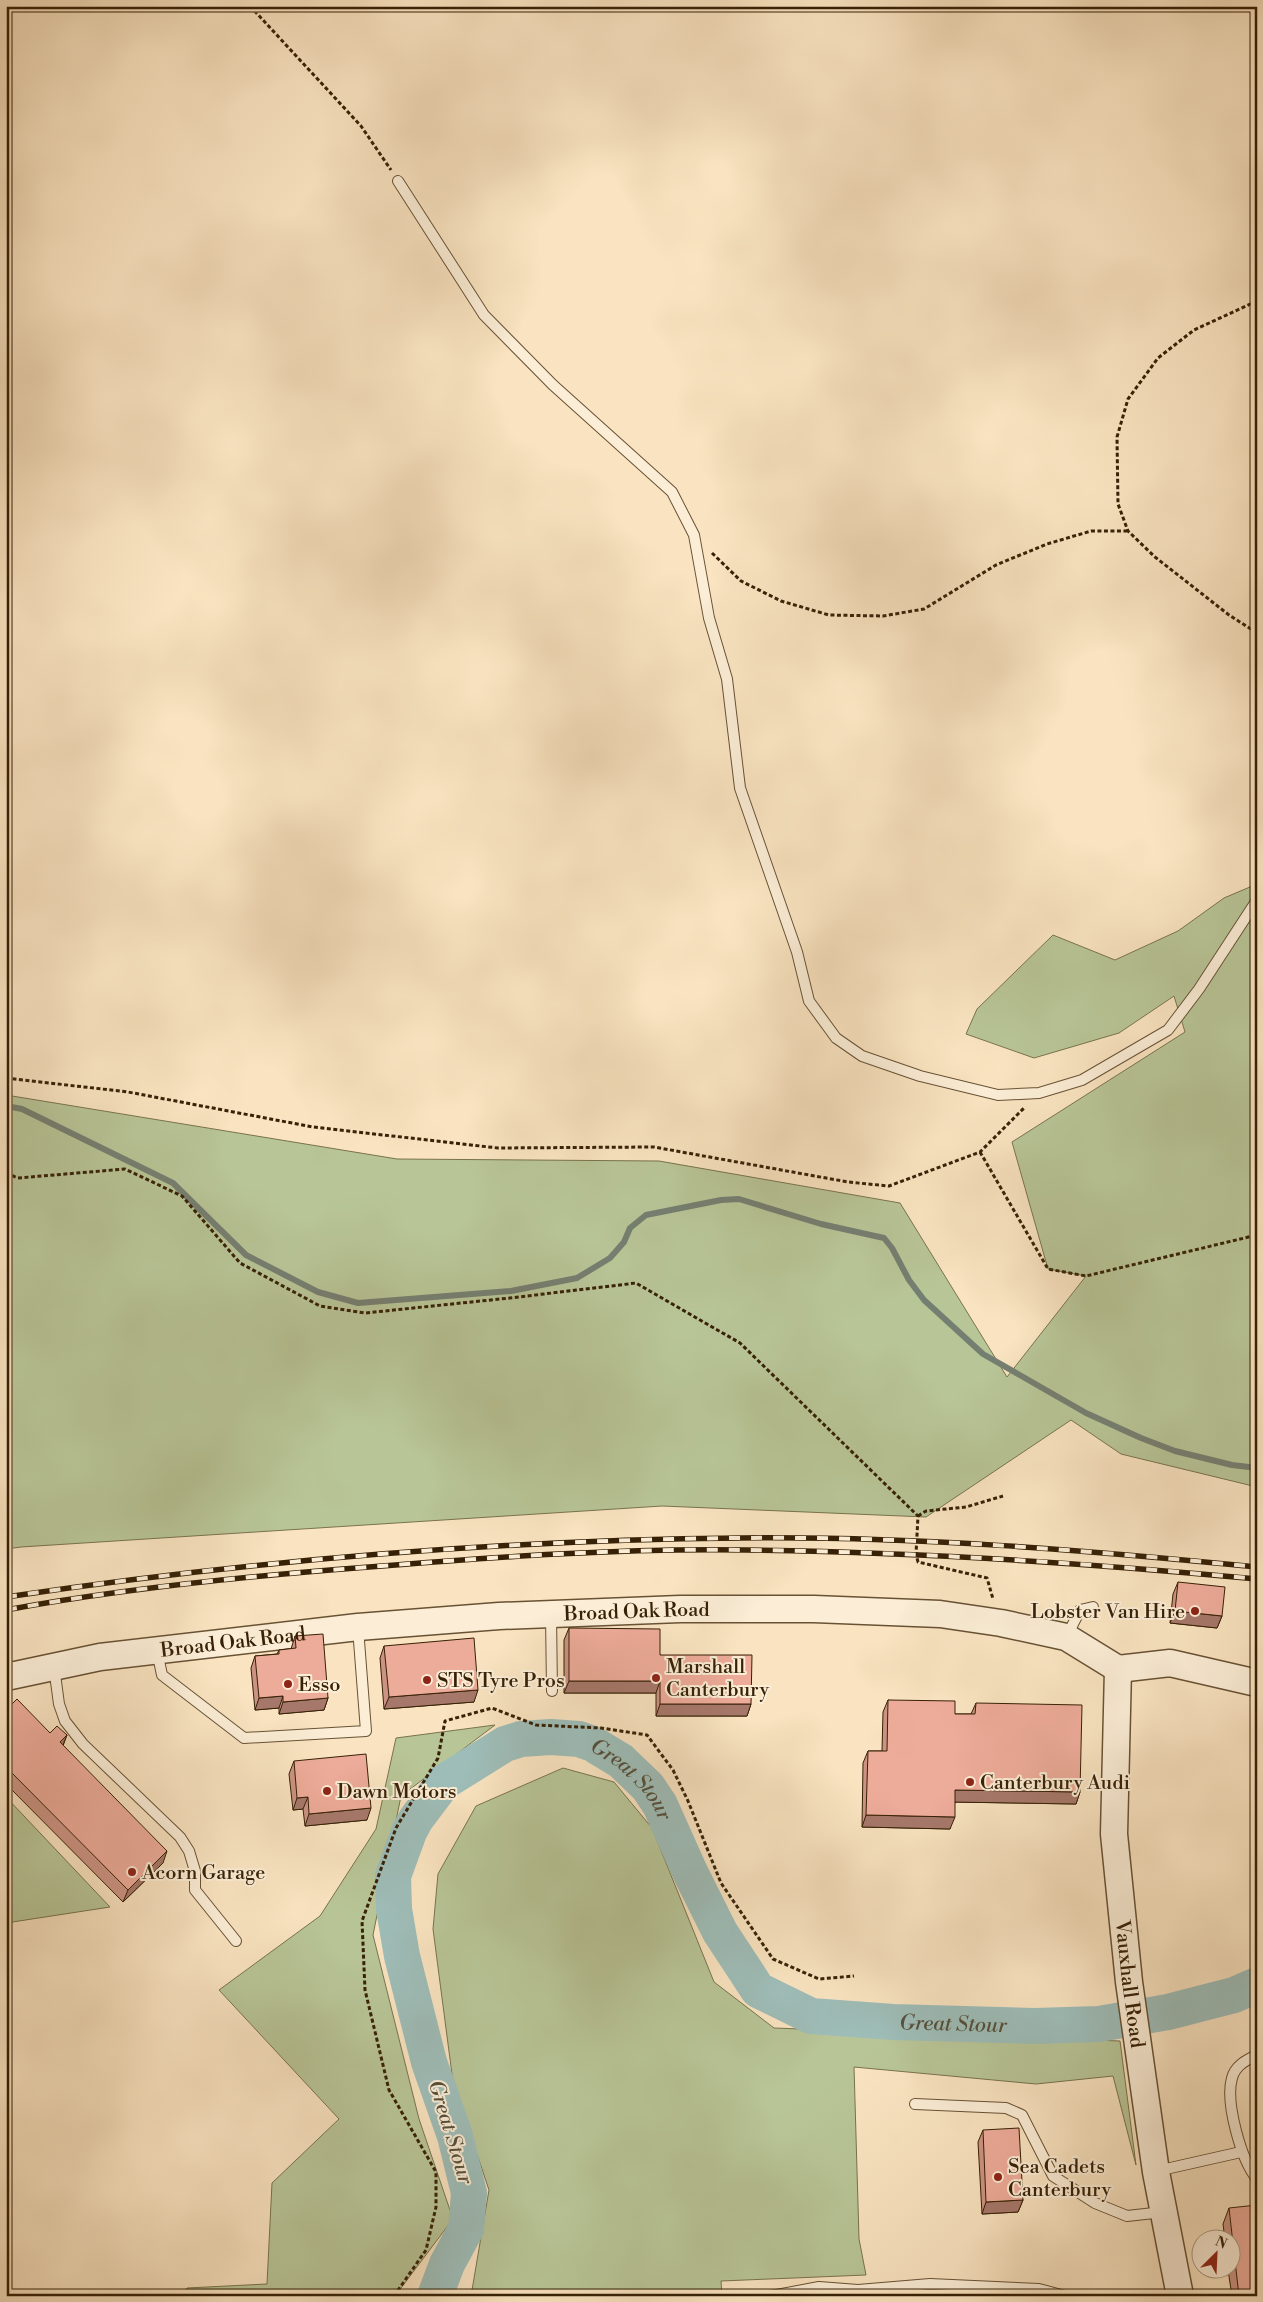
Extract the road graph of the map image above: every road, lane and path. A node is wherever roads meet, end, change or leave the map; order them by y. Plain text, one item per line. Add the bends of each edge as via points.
1 (250, 6) edge
2 (398, 181) joint
3 (1257, 301) edge
4 (1128, 531) junction
5 (694, 535) junction
6 (1257, 633) edge
7 (1257, 900) edge
8 (6, 1078) edge
9 (1039, 1093) junction
10 (980, 1152) junction
11 (6, 1173) edge
12 (1257, 1235) edge
13 (1003, 1496) dead end
14 (918, 1516) junction
15 (1093, 1607) dead end
16 (552, 1614) junction
17 (1001, 1623) junction
18 (358, 1627) junction
19 (1066, 1637) junction
20 (157, 1651) junction
21 (53, 1666) junction
22 (1118, 1669) junction
23 (6, 1678) edge
24 (1257, 1683) edge
25 (552, 1691) dead end
26 (236, 1942) dead end
27 (854, 1976) dead end
28 (1257, 2055) edge
29 (915, 2104) dead end
30 (1242, 2152) junction
31 (1156, 2172) junction
32 (1257, 2179) edge
33 (1164, 2212) junction
34 (1039, 2289) junction
35 (394, 2296) edge
36 (771, 2296) edge
37 (1022, 2296) edge
38 (1065, 2296) edge
39 (1180, 2296) edge

1 - 2 path via 361,126
2 - 5 lane via 484,315 553,385 672,492
3 - 4 path via 1194,330 1158,358 1128,399 1117,437 1118,504
4 - 5 path via 1090,531 1047,544 996,565 924,609 883,616 829,615 781,601 741,582
4 - 6 path via 1155,557
5 - 9 lane via 709,618 727,679 740,788 797,952 809,1001 836,1038 862,1056 920,1076 998,1095
7 - 9 lane via 1199,990 1168,1030 1082,1080
8 - 10 path via 128,1092 313,1127 498,1148 654,1146 848,1182 889,1186
9 - 10 path
10 - 12 path via 1048,1269 1086,1276
11 - 14 path via 18,1178 125,1169 182,1196 240,1263 320,1306 365,1313 636,1283 740,1343
13 - 14 path via 966,1508 926,1511
14 - 17 path via 918,1562 987,1578
15 - 19 lane via 1080,1610
16 - 17 street, Broad Oak Road via 814,1608 940,1614
16 - 18 street, Broad Oak Road
16 - 25 lane
17 - 19 street, Broad Oak Road
18 - 20 street, Broad Oak Road
18 - 20 lane via 366,1731 244,1738 162,1675
19 - 22 street, Broad Oak Road
20 - 21 street, Broad Oak Road
21 - 23 street, Broad Oak Road
21 - 26 lane via 65,1721 83,1744 180,1836 190,1851 195,1890
22 - 24 street via 1170,1663
22 - 31 street, Vauxhall Road via 1114,1834 1129,1982
27 - 35 path via 819,1979 773,1958 721,1883 673,1770 647,1735 601,1728 536,1725 492,1708 445,1720 438,1758 396,1828 362,1921 365,1990 388,2090 436,2172 436,2207 426,2250
28 - 30 lane via 1241,2063 1232,2076 1230,2093
29 - 33 lane via 1006,2108 1022,2115 1053,2176 1095,2203 1127,2216
30 - 31 lane
30 - 32 lane
31 - 33 street, Vauxhall Road
33 - 39 street, Vauxhall Road
34 - 36 lane via 930,2284 858,2290 819,2287
34 - 37 lane
34 - 38 lane

